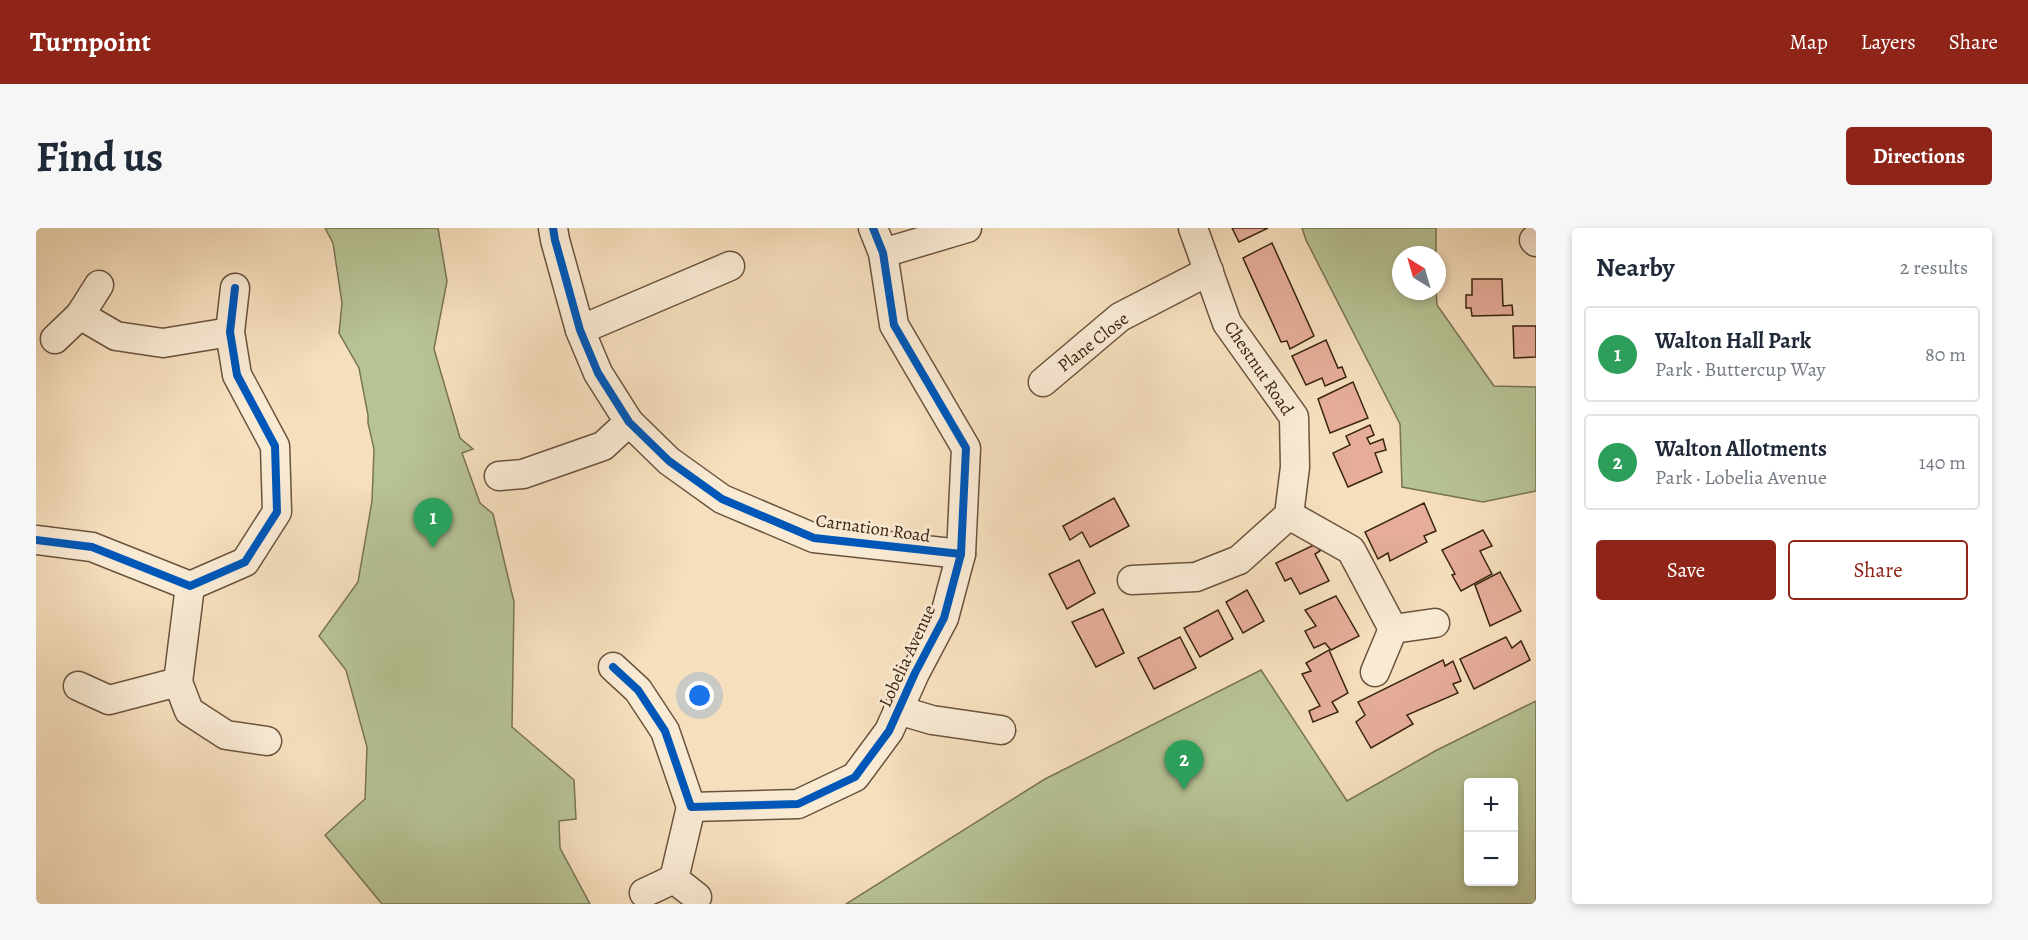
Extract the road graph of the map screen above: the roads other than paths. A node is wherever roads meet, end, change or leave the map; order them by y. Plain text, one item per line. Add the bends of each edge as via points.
1 (553, 228) edge
2 (968, 228) edge
3 (1193, 228) edge
4 (878, 241) edge
5 (730, 266) dead end
6 (1209, 271) junction
7 (99, 285) dead end
8 (235, 288) dead end
9 (80, 315) junction
10 (580, 330) junction
11 (230, 332) junction
12 (55, 339) dead end
13 (1043, 382) dead end
14 (629, 422) junction
15 (499, 476) dead end
16 (1288, 515) junction
17 (36, 540) edge
18 (961, 554) junction
19 (1132, 580) dead end
20 (190, 586) junction
21 (1435, 623) dead end
22 (1393, 630) junction
23 (613, 667) dead end
24 (1375, 672) dead end
25 (178, 682) junction
26 (78, 686) dead end
27 (898, 710) junction
28 (1001, 730) dead end
29 (267, 741) dead end
30 (691, 807) junction
31 (674, 879) junction
32 (645, 893) dead end
33 (697, 897) dead end

1 - 10 street, Carnation Road
2 - 4 street
3 - 6 street, Chestnut Road
4 - 18 street, Lobelia Avenue via 894,325 966,448
5 - 10 street
6 - 13 street, Plane Close via 1120,317
6 - 16 street, Chestnut Road via 1227,323 1294,417 1295,467
7 - 9 street
8 - 11 street
9 - 11 street via 116,336 163,343
9 - 12 street
10 - 14 street, Carnation Road via 598,373
11 - 20 street via 237,375 274,446 277,512 245,562
14 - 15 street via 603,446 523,474
14 - 18 street, Carnation Road via 669,461 722,499 814,538
16 - 19 street via 1239,560 1196,577
16 - 22 street via 1351,550
17 - 20 street via 92,547
18 - 27 street, Lobelia Avenue via 944,618
20 - 25 street
21 - 22 street
22 - 24 street
23 - 30 street via 638,690 665,731
25 - 26 street via 109,700
25 - 29 street via 189,711 226,735
27 - 28 street, Lobelia Avenue via 932,720
27 - 30 street, Lobelia Avenue via 889,731 855,777 798,804
30 - 31 street
31 - 32 street
31 - 33 street

